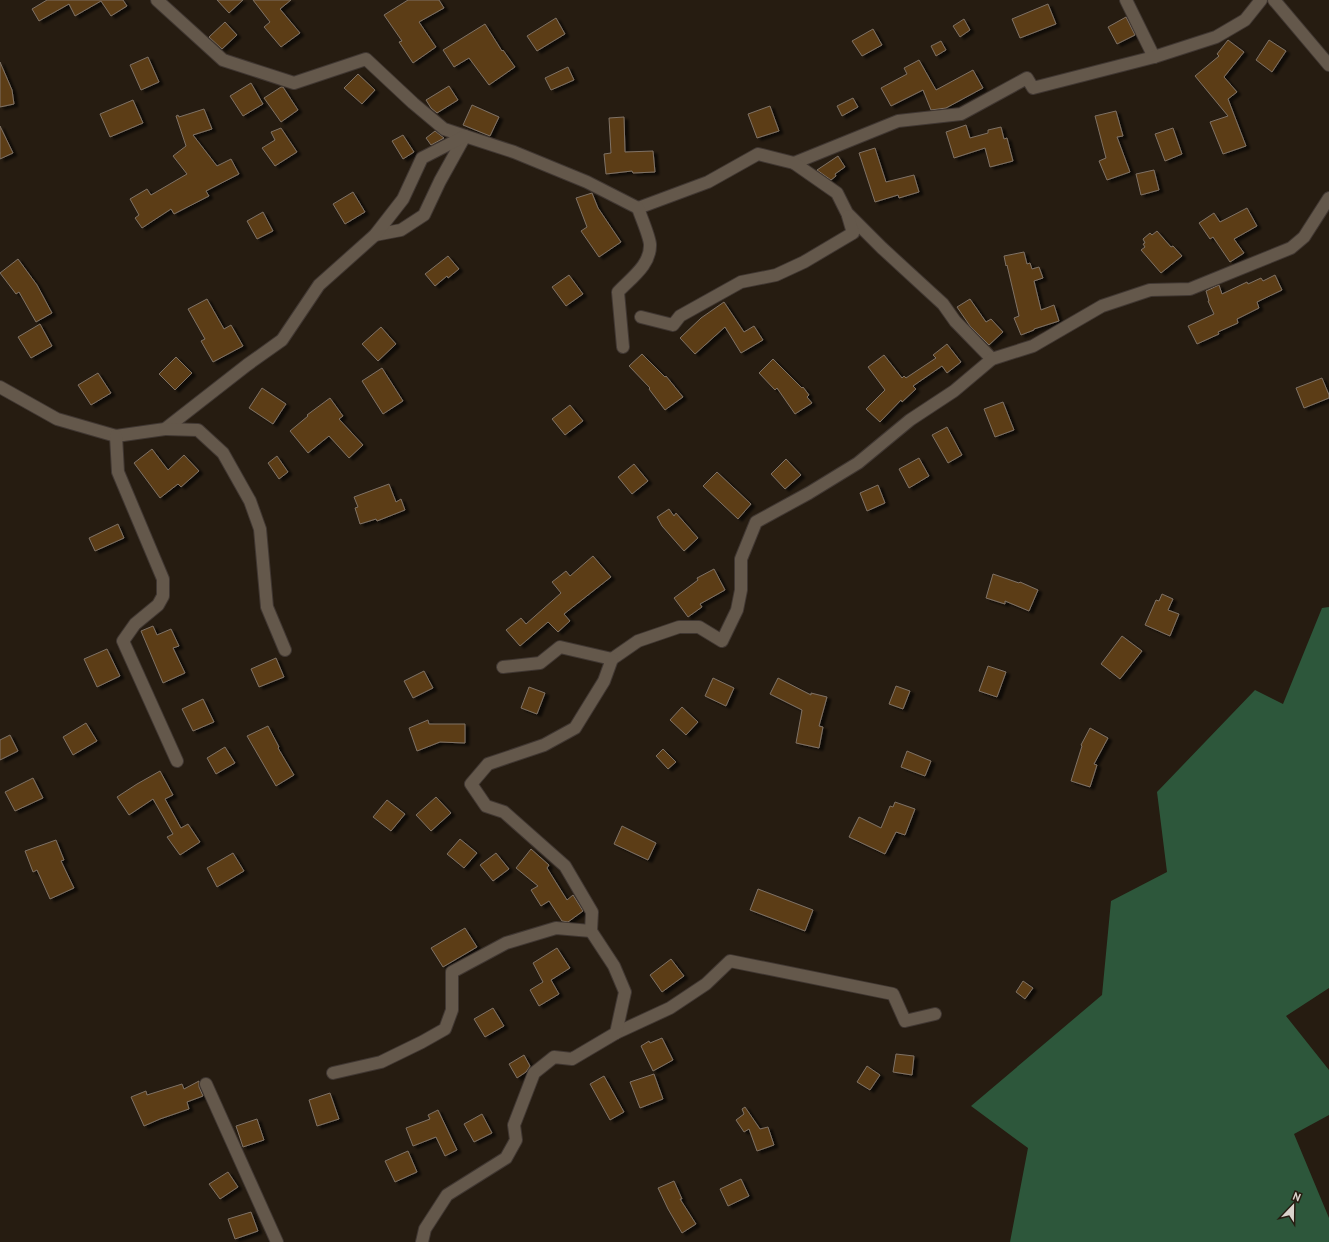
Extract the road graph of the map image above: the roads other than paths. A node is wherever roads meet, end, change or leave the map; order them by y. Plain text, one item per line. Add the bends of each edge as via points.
1 (157, 0) edge
2 (1126, 0) edge
3 (1261, 0) edge
4 (1274, 0) edge
5 (1154, 57) junction
6 (1329, 65) edge
7 (465, 136) junction
8 (794, 164) junction
9 (1329, 198) edge
10 (638, 208) junction
11 (847, 213) junction
12 (375, 235) junction
13 (641, 317) dead end
14 (623, 347) dead end
15 (992, 359) junction
16 (0, 387) edge
17 (166, 429) junction
18 (116, 436) junction
19 (285, 650) dead end
20 (612, 659) junction
21 (503, 666) dead end
22 (177, 761) dead end
23 (591, 931) junction
24 (935, 1014) dead end
25 (616, 1033) junction
26 (333, 1073) dead end
27 (206, 1084) dead end
28 (277, 1242) edge
29 (422, 1242) edge

1 - 7 street via 223,60 294,83 366,59 444,129
2 - 5 street
3 - 5 street via 1245,20 1216,37
4 - 6 street
5 - 8 street via 1033,88 1026,78 961,114 898,121
7 - 10 street via 514,152 587,182
7 - 12 street via 422,158 403,199
7 - 12 street via 424,215 401,230
8 - 10 street via 758,154 708,182
8 - 11 street via 837,193
9 - 15 street via 1304,237 1291,248 1190,289 1150,290 1102,306 1033,346
10 - 14 street via 650,243 648,258 618,292
11 - 13 street via 853,233 804,262 776,275 741,282 680,316 673,325
11 - 15 street via 943,304 955,321
12 - 17 street via 320,284 282,340
15 - 20 street via 954,392 910,420 858,463 756,522 741,559 741,590 737,610 722,641 699,626 679,627 638,641
16 - 18 street via 57,419
17 - 18 street
17 - 19 street via 198,430 223,453 250,501 260,529 267,607
18 - 22 street via 118,472 164,579 163,596 158,605 136,624 123,641
20 - 21 street via 560,647 540,663
20 - 23 street via 604,681 575,728 544,746 488,764 471,784 486,806 504,812 565,866 592,912
23 - 25 street via 614,966 625,992
23 - 26 street via 556,928 506,943 452,972 452,1010 445,1029 381,1062
24 - 25 street via 905,1022 893,994 730,960 706,984 670,1008
25 - 29 street via 572,1059 554,1057 534,1073 514,1125 516,1140 506,1158 447,1195 425,1229
27 - 28 street

